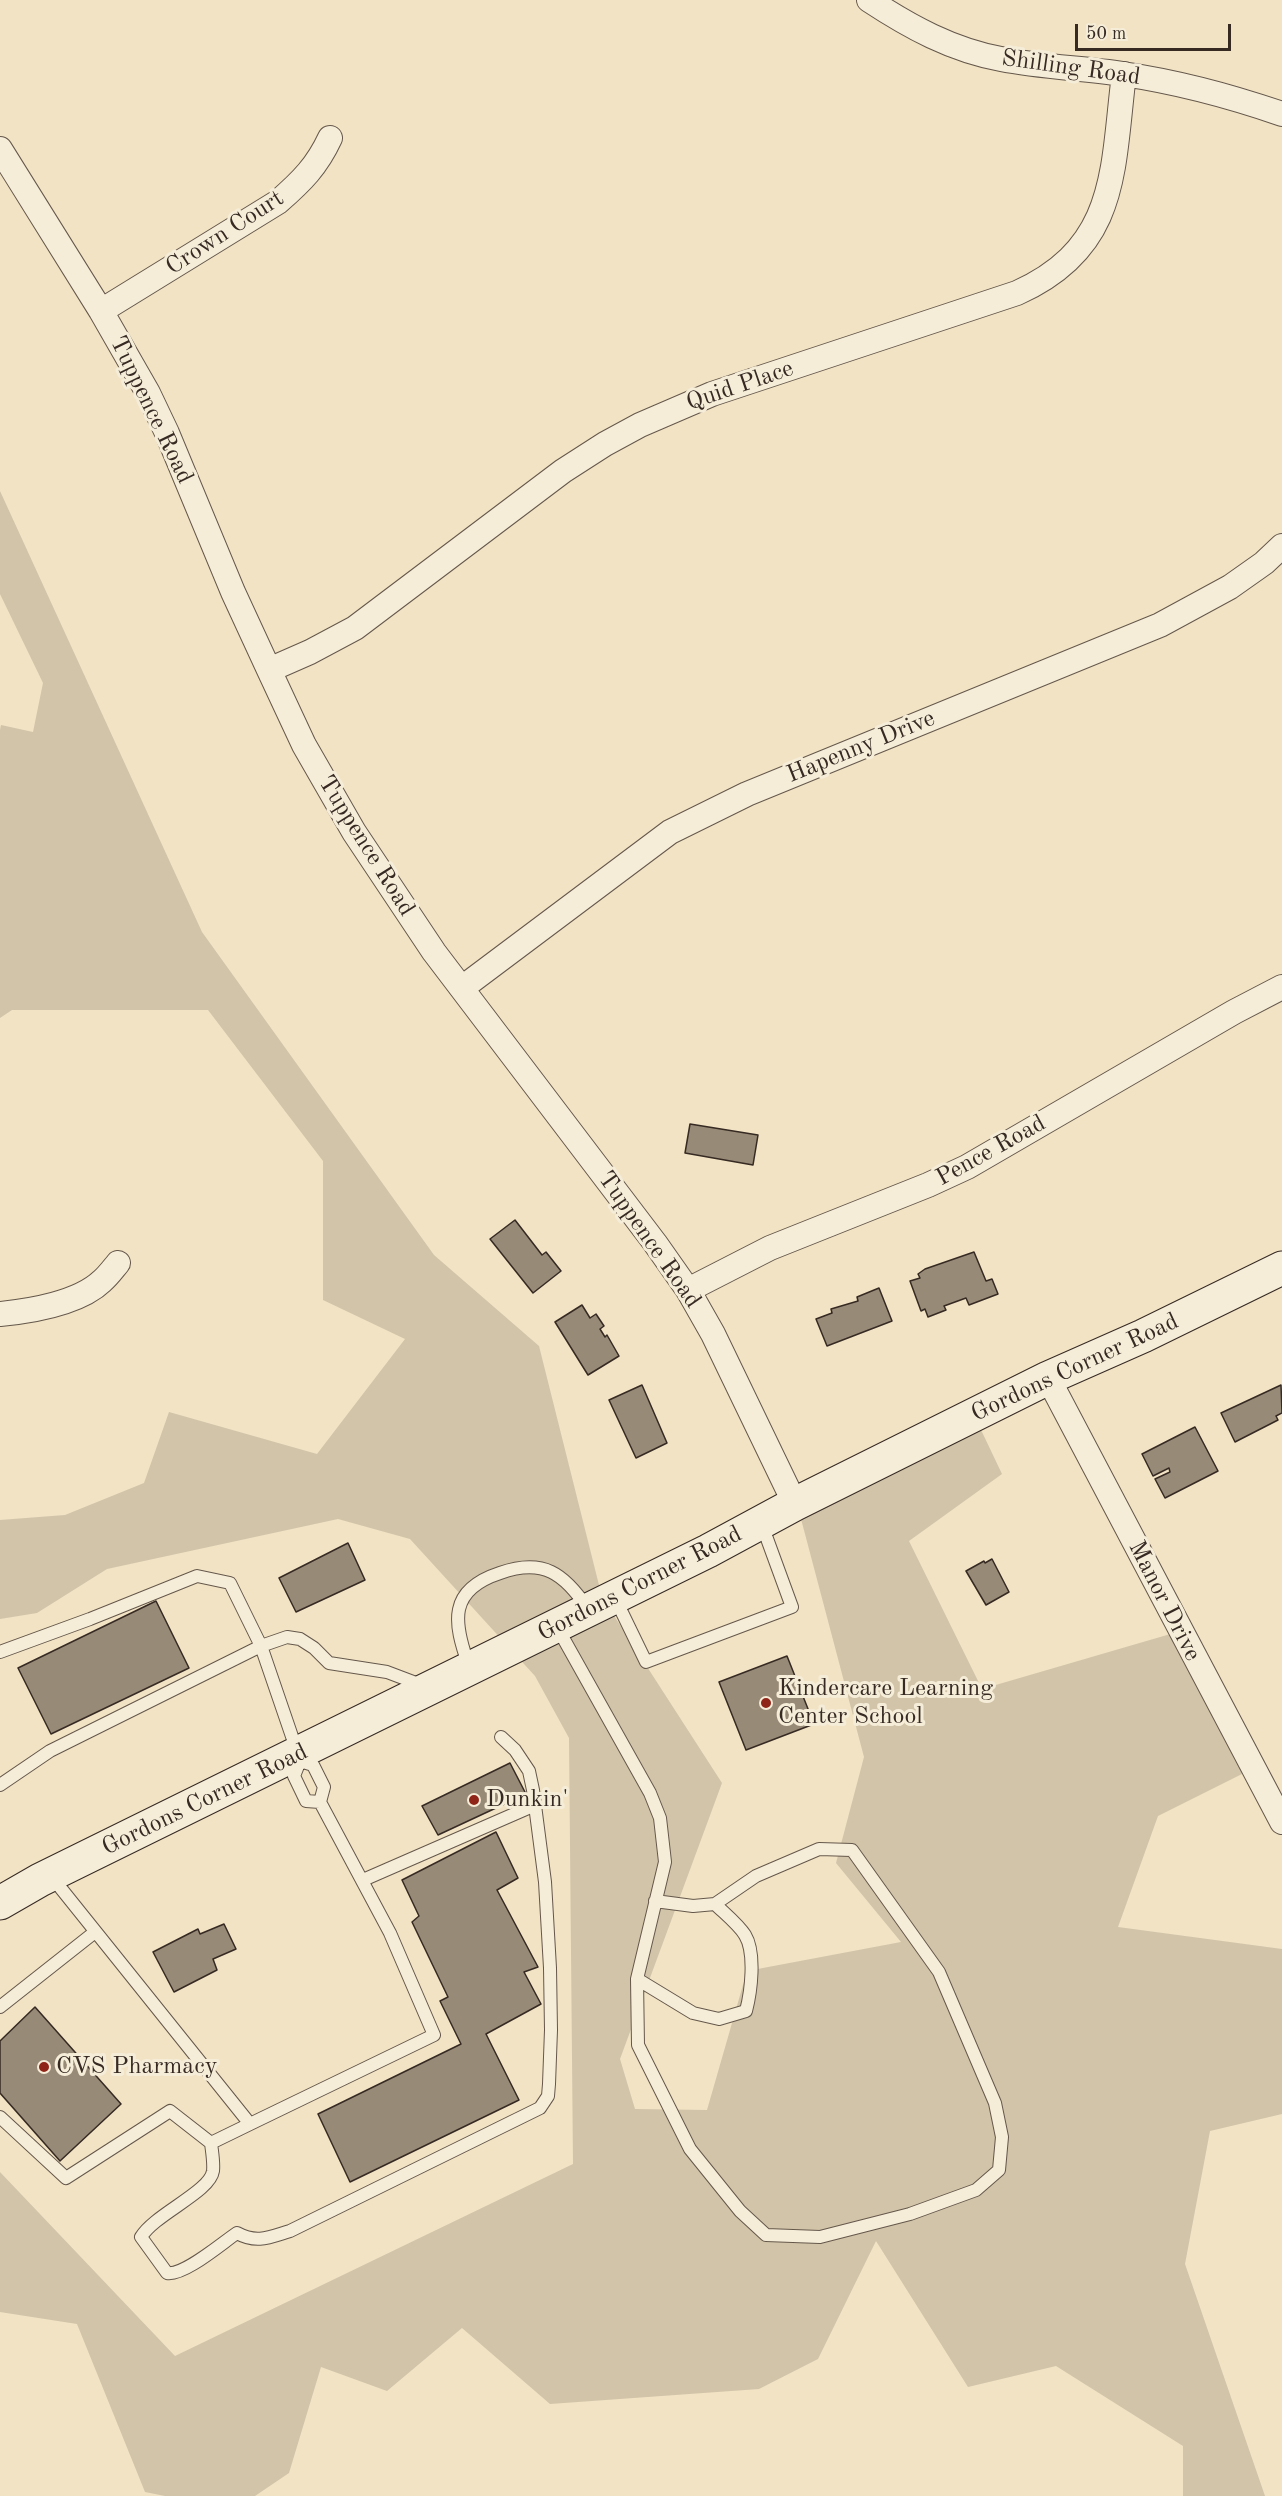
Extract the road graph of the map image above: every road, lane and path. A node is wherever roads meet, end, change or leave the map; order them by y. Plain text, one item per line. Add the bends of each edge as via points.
1 (869, 0) edge
2 (1124, 74) junction
3 (1282, 114) edge
4 (330, 138) dead end
5 (0, 149) edge
6 (101, 311) junction
7 (1282, 546) edge
8 (269, 670) junction
9 (1282, 987) edge
10 (462, 988) junction
11 (118, 1263) dead end
12 (1282, 1268) edge
13 (688, 1290) junction
14 (0, 1314) edge
15 (1048, 1378) junction
16 (795, 1504) junction
17 (762, 1523) junction
18 (602, 1603) junction
19 (556, 1626) junction
20 (261, 1646) junction
21 (0, 1652) edge
22 (470, 1668) junction
23 (431, 1688) junction
24 (501, 1737) dead end
25 (299, 1758) junction
26 (0, 1785) edge
27 (320, 1802) junction
28 (535, 1805) junction
29 (1282, 1822) edge
30 (50, 1876) junction
31 (363, 1880) junction
32 (655, 1901) junction
33 (0, 1903) edge
34 (715, 1904) junction
35 (95, 1932) junction
36 (637, 1979) junction
37 (0, 2007) edge
38 (0, 2117) edge
39 (250, 2124) junction
40 (211, 2143) junction

1 - 2 street, Shilling Road via 921,32 962,49 1001,59
2 - 3 street, Shilling Road via 1193,87
2 - 8 street, Quid Place via 1112,178 1103,210 1081,248 1052,275 1017,293 712,394 639,425 563,471 355,628
4 - 6 street, Crown Court via 319,162 278,202
5 - 6 street, Tuppence Road
6 - 8 street, Tuppence Road via 167,432
7 - 10 street, Hapenny Drive via 1230,587 1160,625 747,794 670,832
8 - 10 street, Tuppence Road via 304,745 354,832
9 - 13 street, Pence Road via 967,1167 770,1248
10 - 13 street, Tuppence Road
11 - 14 street via 101,1282 54,1305
12 - 15 street, Gordons Corner Road
13 - 16 street, Tuppence Road
15 - 16 street, Gordons Corner Road
15 - 29 street, Manor Drive
16 - 17 street, Gordons Corner Road
17 - 18 street, Gordons Corner Road
17 - 18 lane via 792,1607 646,1662
18 - 19 street, Gordons Corner Road
18 - 22 lane via 544,1568 520,1567 478,1582 465,1595 458,1622
19 - 22 street, Gordons Corner Road
19 - 32 lane via 650,1793 660,1818 665,1862
20 - 21 lane via 230,1583 197,1576
20 - 23 lane via 287,1637 300,1640 329,1663 387,1672
20 - 25 lane
20 - 26 lane via 50,1751
22 - 23 street, Gordons Corner Road
23 - 25 street, Gordons Corner Road
24 - 28 lane via 529,1771
25 - 27 lane via 313,1765 317,1772 324,1787
25 - 27 lane via 294,1776 306,1801
25 - 30 street, Gordons Corner Road
27 - 31 lane
28 - 31 lane
28 - 40 lane via 550,1968 549,2084 548,2096 540,2108 290,2231 260,2240 249,2240 237,2233 186,2268 167,2273 141,2237 153,2222 210,2179
30 - 33 street, Gordons Corner Road
30 - 35 lane
31 - 39 lane via 434,2035
32 - 34 lane via 693,1906
32 - 36 lane
34 - 36 lane via 746,1936 752,1991 746,2011 719,2019 693,2013
34 - 36 lane via 756,1876 819,1849 852,1850 939,1972 995,2103 1002,2137 999,2170 976,2190 910,2214 820,2237 766,2235 740,2211 690,2149 638,2044
35 - 37 lane
35 - 39 lane
38 - 40 lane via 66,2178 170,2111
39 - 40 lane

